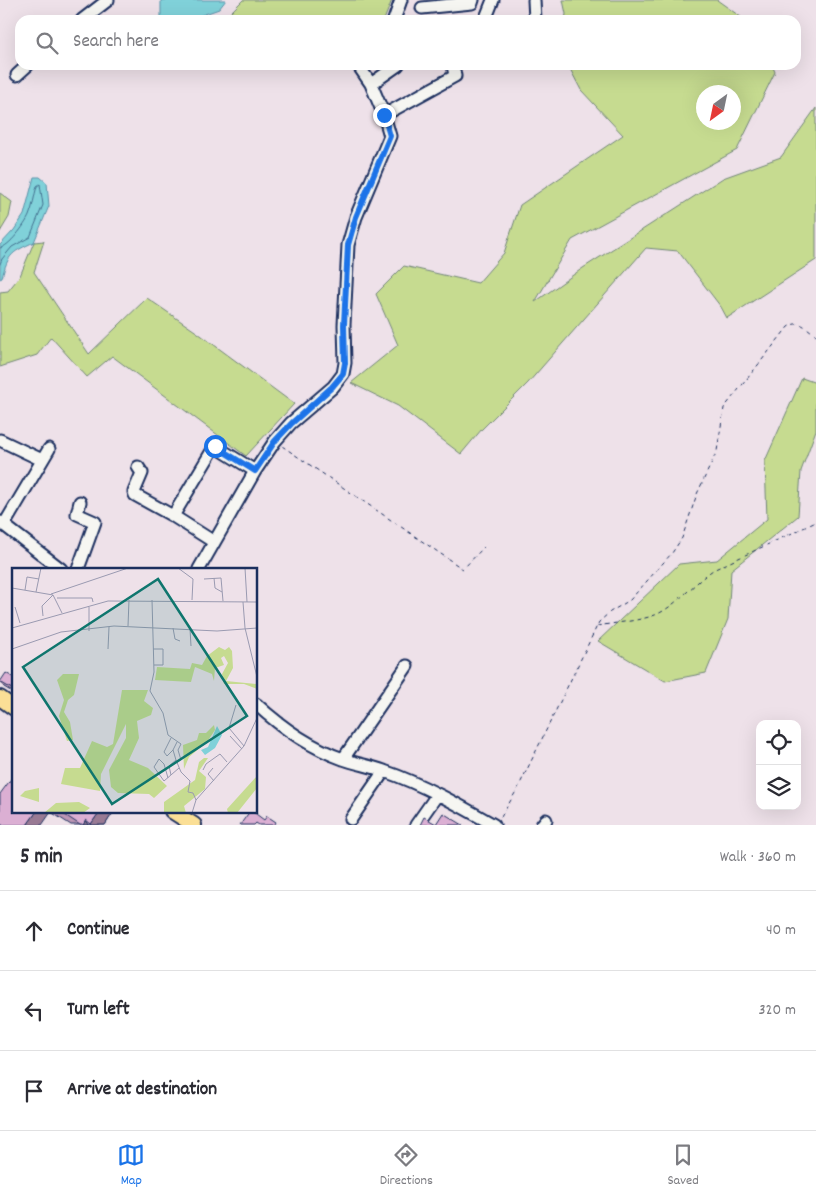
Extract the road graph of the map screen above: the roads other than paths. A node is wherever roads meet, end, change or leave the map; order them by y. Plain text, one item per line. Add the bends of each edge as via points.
1 (108, 0) edge
2 (400, 0) edge
3 (473, 0) edge
4 (492, 0) edge
5 (534, 0) edge
6 (423, 4) edge
7 (88, 15) edge
8 (396, 15) edge
9 (487, 15) edge
10 (535, 15) edge
11 (22, 70) edge
12 (361, 70) edge
13 (391, 70) edge
14 (454, 70) edge
15 (17, 75) dead end
16 (371, 84) junction
17 (384, 115) junction
18 (0, 440) edge
19 (49, 449) dead end
20 (42, 460) junction
21 (138, 467) dead end
22 (255, 471) junction
23 (80, 502) dead end
24 (172, 516) junction
25 (2, 524) edge
26 (214, 542) junction
27 (60, 568) edge
28 (78, 568) edge
29 (199, 568) edge
30 (407, 666) dead end
31 (0, 698) edge
32 (12, 707) edge
33 (258, 709) edge
34 (343, 759) junction
35 (384, 771) junction
36 (437, 795) junction
37 (162, 812) edge
38 (183, 818) edge
39 (352, 819) dead end
40 (497, 821) edge
41 (416, 825) edge

1 - 7 street
2 - 8 street
3 - 6 street via 472,3
4 - 9 street
5 - 10 street
11 - 15 street
12 - 16 street
13 - 16 street
14 - 17 street via 455,76
16 - 17 street
17 - 22 street via 390,136 356,217 348,245 343,374 275,441
18 - 20 street
19 - 20 street
20 - 25 street
21 - 24 street via 142,473 135,495
22 - 24 street via 215,446
22 - 26 street
23 - 28 street via 77,514 96,522
24 - 26 street
25 - 27 street
26 - 29 street
30 - 34 street
31 - 32 main road
33 - 34 street via 294,733
34 - 35 street
35 - 36 street
35 - 39 street
36 - 40 street
36 - 41 street
37 - 38 main road

